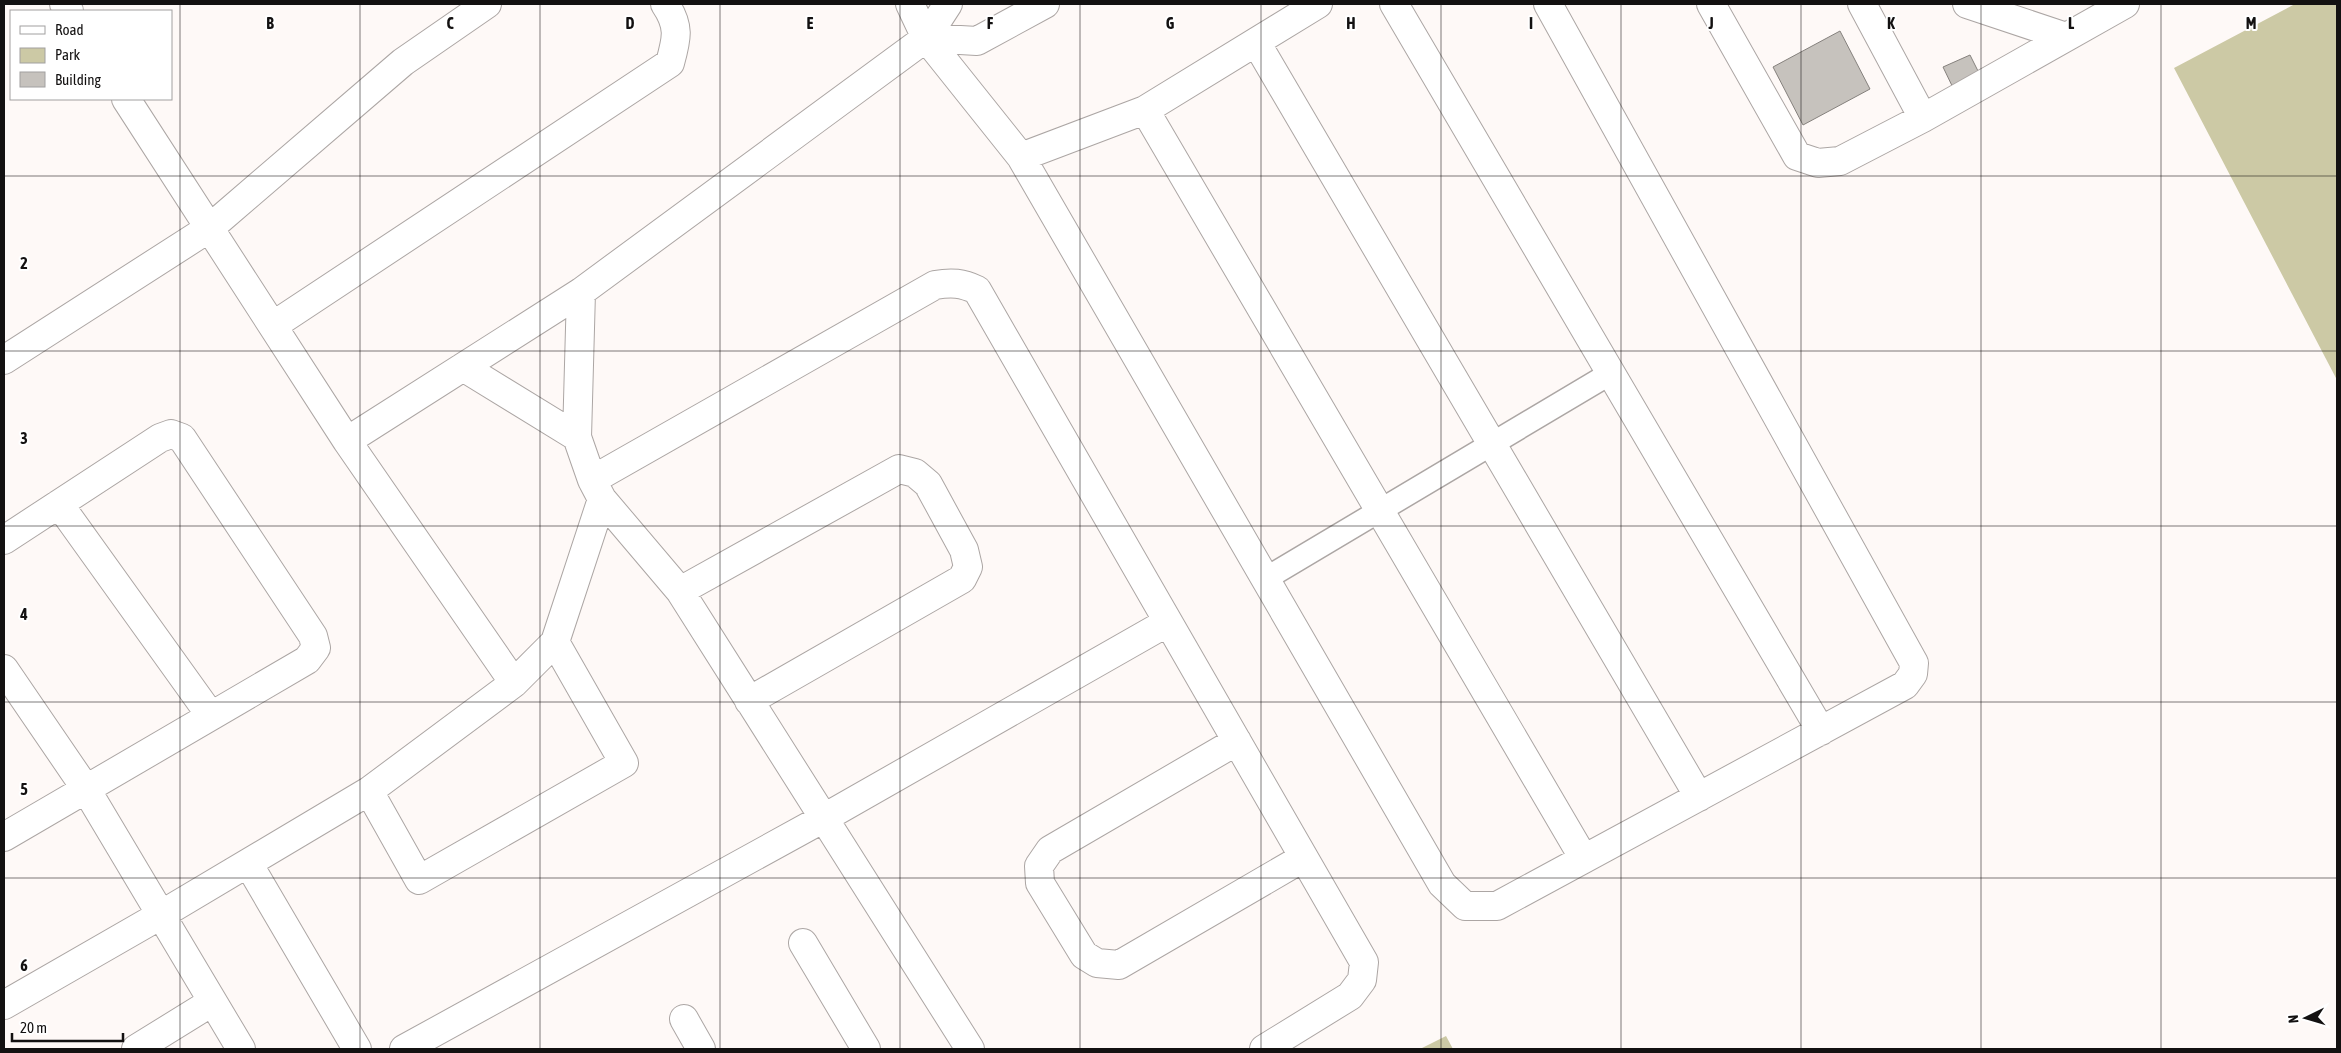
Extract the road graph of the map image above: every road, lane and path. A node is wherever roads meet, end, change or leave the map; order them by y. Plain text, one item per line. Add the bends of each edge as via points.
1 (487, 4) edge
2 (665, 4) edge
3 (910, 4) edge
4 (948, 4) edge
5 (1045, 4) edge
6 (1318, 4) edge
7 (1394, 4) edge
8 (1548, 4) edge
9 (1711, 4) edge
10 (1862, 4) edge
11 (1967, 4) edge
12 (2125, 4) edge
13 (2066, 37) junction
14 (926, 38) junction
15 (1256, 42) junction
16 (127, 100) edge
17 (1144, 110) junction
18 (1923, 118) junction
19 (1021, 157) junction
20 (210, 227) junction
21 (581, 292) junction
22 (274, 325) junction
23 (4, 360) edge
24 (463, 367) junction
25 (1611, 373) junction
26 (577, 437) junction
27 (347, 441) junction
28 (1492, 444) junction
29 (597, 490) junction
30 (59, 504) junction
31 (1380, 511) junction
32 (4, 540) edge
33 (1265, 579) junction
34 (680, 591) junction
35 (1168, 622) junction
36 (554, 642) junction
37 (4, 670) edge
38 (514, 683) junction
39 (749, 701) junction
40 (212, 716) junction
41 (1820, 731) junction
42 (1237, 741) junction
43 (86, 789) junction
44 (369, 791) junction
45 (1699, 796) junction
46 (824, 818) junction
47 (4, 837) edge
48 (1304, 858) junction
49 (1584, 859) junction
50 (248, 863) junction
51 (159, 916) junction
52 (803, 943) dead end
53 (212, 1002) junction
54 (4, 1005) edge
55 (684, 1019) dead end
56 (136, 1049) edge
57 (241, 1049) edge
58 (357, 1049) edge
59 (404, 1049) edge
60 (701, 1049) edge
61 (866, 1049) edge
62 (970, 1049) edge
63 (1264, 1049) edge

1 - 20 street via 404,62
2 - 22 street via 676,20 676,42 670,63
3 - 14 street
4 - 14 street
5 - 14 street via 977,41
6 - 15 street
7 - 25 street
8 - 41 street via 1914,664 1913,674 1904,685
9 - 18 street via 1797,156 1818,163 1840,161
10 - 18 street
11 - 13 street
12 - 13 street
13 - 18 street
14 - 19 street
14 - 21 street
15 - 17 street
15 - 28 street
16 - 20 street
17 - 19 street
17 - 31 street
19 - 33 street
20 - 22 street
20 - 23 street
21 - 24 street
21 - 26 street
22 - 27 street
24 - 26 street
24 - 27 street
25 - 28 lane
25 - 41 street
26 - 29 street
27 - 38 street
28 - 31 lane
28 - 45 street
29 - 34 street
29 - 35 street via 935,285 963,283 978,290
29 - 36 street
30 - 32 street
30 - 40 street
30 - 40 street via 160,438 171,434 182,438 313,636 316,648 308,660
31 - 33 lane
31 - 49 street
33 - 49 street via 1442,884 1465,906 1497,906
34 - 39 street
34 - 39 street via 899,469 915,473 928,484 964,550 968,567 962,579
35 - 42 street
35 - 46 street
36 - 38 street
36 - 44 street via 624,762 419,880
37 - 43 street
38 - 44 street
39 - 46 street
40 - 43 street
41 - 45 street
42 - 48 street
42 - 48 street via 1050,850 1040,866 1040,883 1084,955 1097,963 1119,965
43 - 47 street
43 - 51 street
44 - 50 street
45 - 49 street
46 - 59 street
46 - 62 street
48 - 63 street via 1364,962 1362,980 1350,996
50 - 51 street
50 - 58 street
51 - 53 street
51 - 54 street
52 - 61 street
53 - 56 street
53 - 57 street
55 - 60 street

